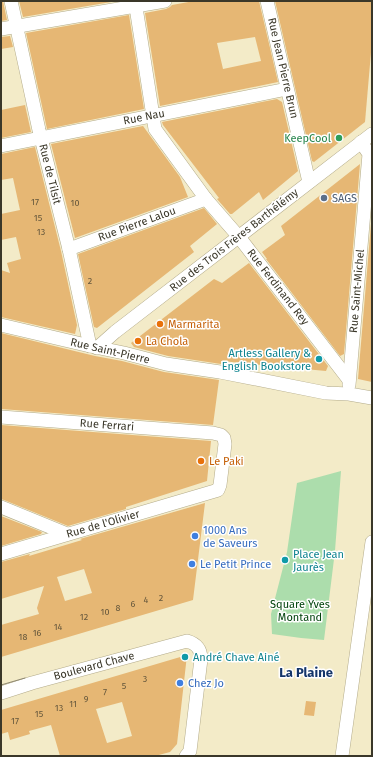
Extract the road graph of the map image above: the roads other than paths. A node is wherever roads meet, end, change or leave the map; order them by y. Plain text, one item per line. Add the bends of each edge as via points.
1 (10, 1) edge
2 (165, 1) edge
3 (267, 1) edge
4 (135, 4) edge
5 (16, 26) junction
6 (1, 29) edge
7 (288, 89) junction
8 (153, 116) junction
9 (372, 134) edge
10 (41, 138) junction
11 (361, 142) junction
12 (1, 146) edge
13 (309, 182) junction
14 (206, 199) junction
15 (239, 237) junction
16 (68, 249) junction
17 (1, 325) edge
18 (94, 347) junction
19 (349, 380) junction
20 (349, 394) junction
21 (372, 398) edge
22 (1, 417) edge
23 (206, 494) joint
24 (1, 507) edge
25 (67, 534) junction
26 (372, 542) edge
27 (1, 554) edge
28 (1, 694) edge
29 (186, 756) edge
30 (342, 756) edge

1 - 5 street, Rue de Tilsit
2 - 4 street
3 - 7 street, Rue Jean Pierre Brun
4 - 5 street
4 - 8 street, Rue Ferdinand Rey
5 - 6 street
5 - 10 street, Rue de Tilsit
7 - 8 street, Rue Nau
7 - 13 street, Rue Jean Pierre Brun
8 - 10 street, Rue Nau
8 - 14 street, Rue Ferdinand Rey via 155,130
9 - 11 street, Rue des Trois Frères Barthélémy
10 - 12 street, Rue Nau
10 - 16 street, Rue de Tilsit
11 - 13 street, Rue des Trois Frères Barthélémy
11 - 19 street, Rue Saint-Michel via 369,154
13 - 15 street, Rue des Trois Frères Barthélémy
14 - 15 street, Rue Ferdinand Rey
14 - 16 street, Rue Pierre Lalou
15 - 18 street, Rue des Trois Frères Barthélémy
15 - 19 street, Rue Ferdinand Rey
16 - 18 street, Rue de Tilsit
17 - 18 street, Rue Saint-Pierre
18 - 20 street, Rue Saint-Pierre via 166,364 220,372 326,394
19 - 20 street, Rue Saint-Michel
20 - 21 street
22 - 23 street, Rue Ferrari via 221,434 225,444 220,485 218,490
23 - 25 street, Rue de l'Olivier
24 - 25 street
25 - 27 street, Rue de l'Olivier
26 - 30 street
28 - 29 street, Boulevard Chave via 32,683 187,641 193,643 199,648 201,659 190,751

